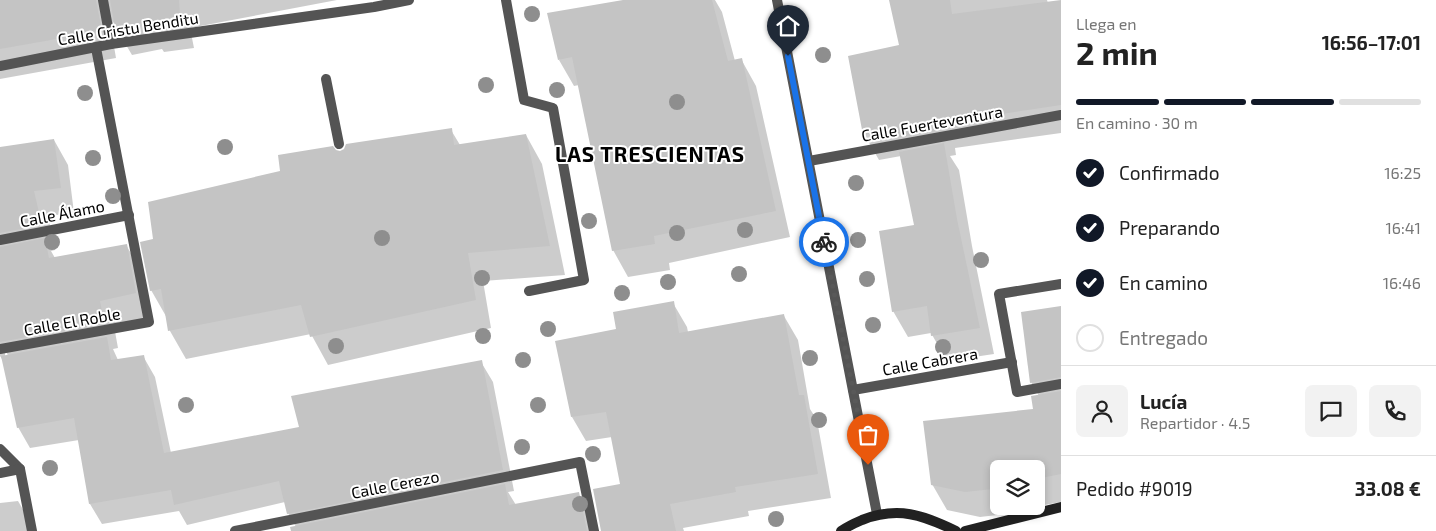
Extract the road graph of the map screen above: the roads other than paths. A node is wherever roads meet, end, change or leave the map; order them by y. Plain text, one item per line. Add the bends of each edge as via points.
1 (102, 0) edge
2 (410, 0) edge
3 (506, 0) edge
4 (777, 0) edge
5 (373, 4) edge
6 (111, 44) junction
7 (96, 48) junction
8 (0, 66) edge
9 (326, 79) dead end
10 (1061, 115) edge
11 (338, 144) dead end
12 (809, 161) junction
13 (129, 215) junction
14 (0, 240) edge
15 (1061, 284) edge
16 (529, 291) dead end
17 (0, 349) edge
18 (1012, 362) junction
19 (1061, 384) edge
20 (853, 390) junction
21 (0, 449) edge
22 (20, 469) junction
23 (0, 473) edge
24 (1061, 507) edge
25 (877, 514) junction
26 (32, 531) edge
27 (235, 531) edge
28 (594, 531) edge
29 (842, 531) edge
30 (956, 531) edge
31 (965, 531) edge

1 - 6 street
2 - 5 street, Calle Cristu Benditu
3 - 16 street via 524,100 553,108 584,280
4 - 12 street
5 - 6 street, Calle Cristu Benditu
6 - 7 street, Calle Cristu Benditu
7 - 8 street, Calle Cristu Benditu
7 - 13 street
9 - 11 street
10 - 12 street, Calle Fuerteventura
12 - 20 street
13 - 14 street, Calle Álamo
13 - 17 street, Calle El Roble via 149,322
15 - 18 street via 999,294
18 - 19 street via 1017,392
18 - 20 street, Calle Cabrera
20 - 25 street
21 - 22 street
22 - 23 street
22 - 26 street
24 - 31 main road
25 - 29 main road
25 - 30 main road via 912,514
27 - 28 street, Calle Cerezo via 580,462

